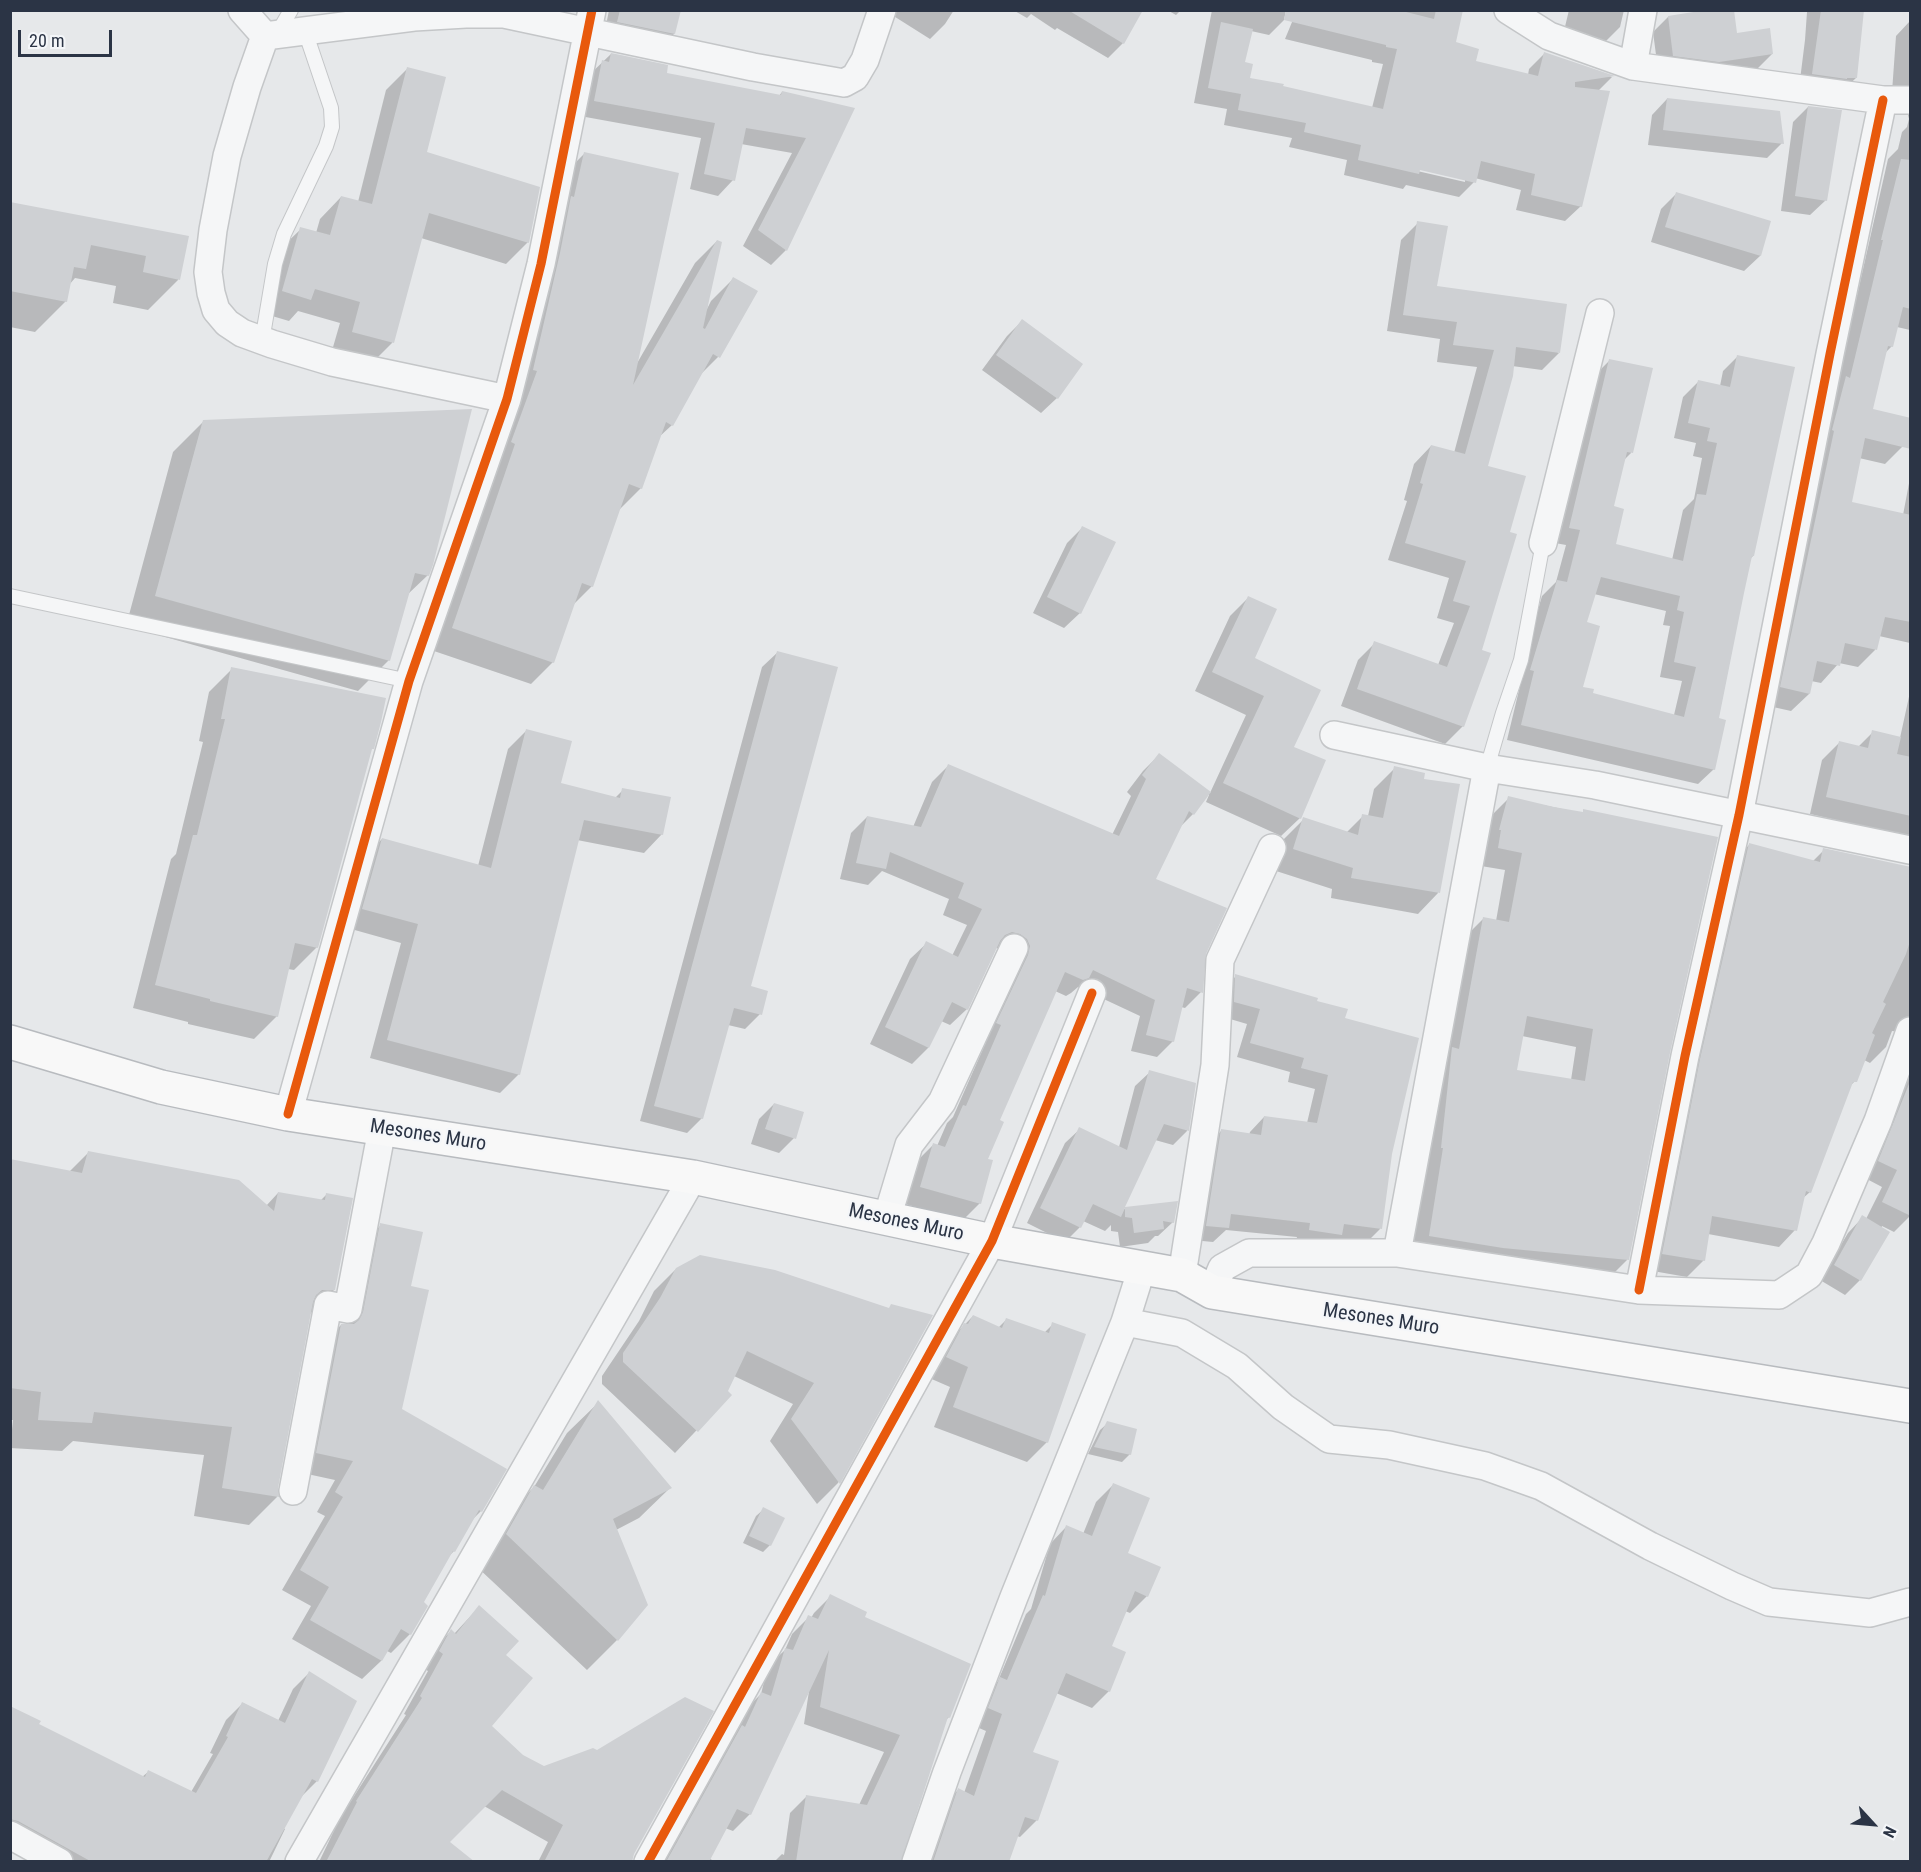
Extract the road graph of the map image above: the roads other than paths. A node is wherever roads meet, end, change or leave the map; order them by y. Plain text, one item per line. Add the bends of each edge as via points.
1 (242, 10) edge
2 (882, 10) edge
3 (1508, 10) edge
4 (1643, 10) edge
5 (298, 21) edge
6 (589, 22) edge
7 (271, 35) junction
8 (1633, 66) junction
9 (1883, 100) junction
10 (1911, 100) edge
11 (1600, 313) dead end
12 (262, 341) junction
13 (507, 399) junction
14 (1543, 543) joint
15 (10, 596) edge
16 (409, 681) junction
17 (1334, 735) dead end
18 (1487, 768) junction
19 (1739, 815) junction
20 (1272, 848) dead end
21 (1911, 850) edge
22 (1014, 948) dead end
23 (1092, 993) dead end
24 (1911, 1031) edge
25 (10, 1042) edge
26 (288, 1114) junction
27 (382, 1129) junction
28 (693, 1178) junction
29 (887, 1218) junction
30 (992, 1241) junction
31 (1397, 1253) junction
32 (1142, 1268) junction
33 (1182, 1275) junction
34 (1639, 1290) junction
35 (1212, 1292) junction
36 (1125, 1322) junction
37 (1911, 1406) edge
38 (293, 1491) dead end
39 (1911, 1602) edge
40 (10, 1835) edge
41 (59, 1862) edge
42 (299, 1862) edge
43 (648, 1862) edge
44 (916, 1862) edge

1 - 7 street
2 - 6 street via 865,60 855,77 844,83 753,67
3 - 8 street via 1549,36
4 - 8 street
5 - 6 street via 486,13
5 - 7 street
5 - 12 lane via 331,108 332,127 284,234
6 - 13 street via 541,264
7 - 12 street via 247,87 226,156 208,272 216,310 227,323
8 - 9 street
9 - 10 street
9 - 19 street
11 - 14 street
12 - 13 street via 332,362
13 - 16 street
14 - 18 lane via 1521,660
15 - 16 lane
16 - 26 street
17 - 18 street
18 - 19 street via 1595,785
18 - 31 street
19 - 21 street
19 - 34 street via 1685,1056
20 - 33 street via 1220,960 1215,1065
22 - 29 street via 942,1102 909,1145
23 - 30 street
24 - 34 street via 1878,1121 1809,1275 1779,1295
25 - 26 highway, Mesones Muro via 161,1087
26 - 27 highway, Mesones Muro
27 - 28 highway, Mesones Muro
27 - 38 street via 348,1309 328,1305
28 - 29 highway, Mesones Muro
28 - 42 street
29 - 30 highway, Mesones Muro
30 - 32 highway, Mesones Muro
30 - 43 street
31 - 34 street
31 - 35 street via 1249,1253 1222,1268
32 - 33 highway, Mesones Muro
32 - 36 street
33 - 35 highway, Mesones Muro
35 - 37 highway, Mesones Muro
36 - 39 street via 1182,1333 1237,1366 1283,1407 1329,1439 1389,1445 1485,1466 1541,1486 1650,1546 1769,1602 1870,1613
36 - 44 street via 1014,1597
40 - 41 street

